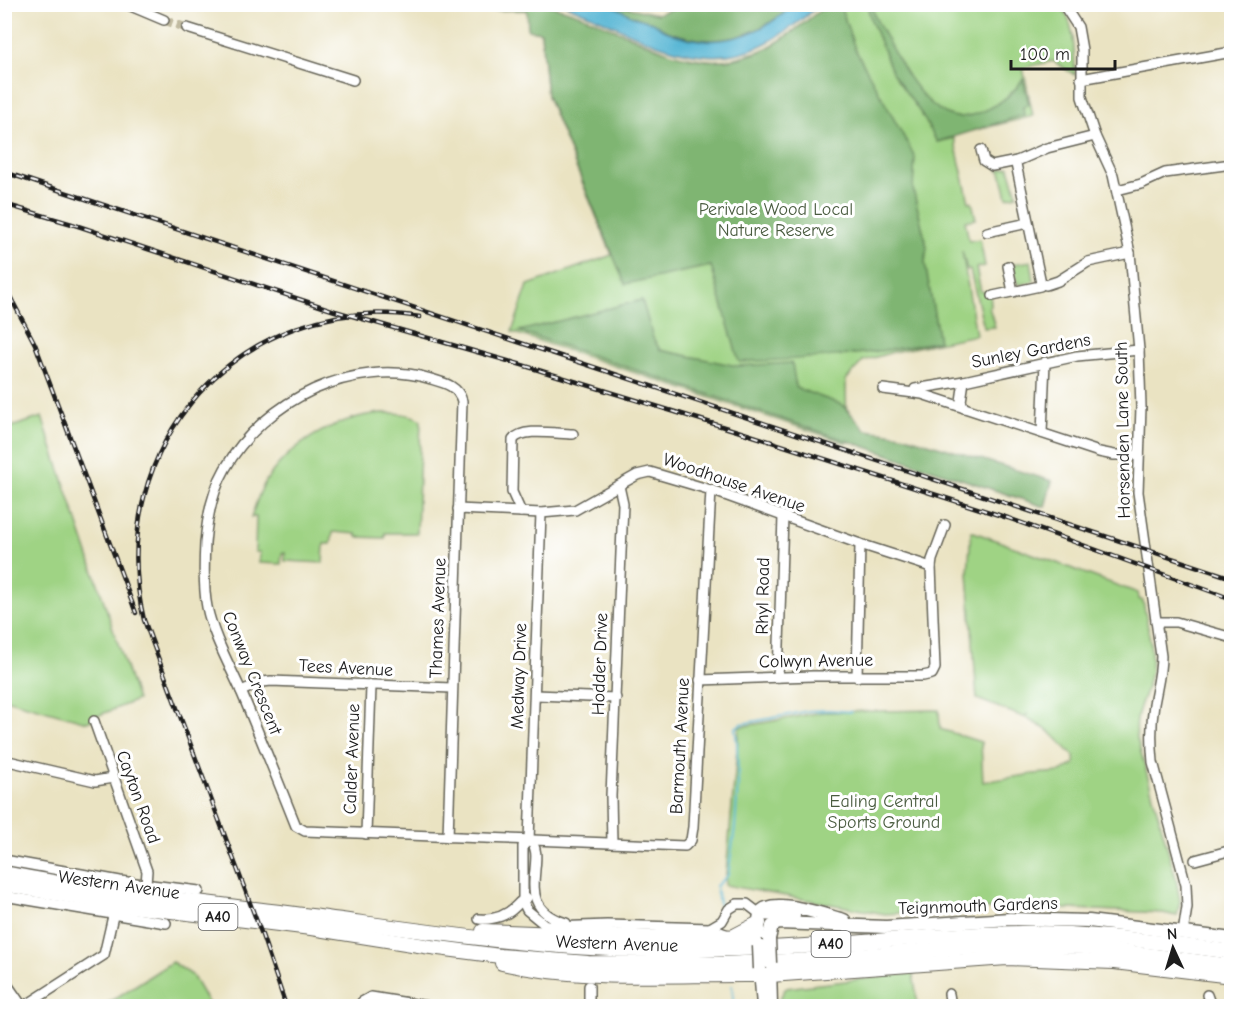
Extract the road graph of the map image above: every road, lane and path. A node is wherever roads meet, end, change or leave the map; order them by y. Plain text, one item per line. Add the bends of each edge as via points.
1 (126, 4) edge
2 (1063, 4) edge
3 (164, 20) tunnel mouth
4 (187, 28) tunnel mouth
5 (1232, 52) edge
6 (1081, 79) junction
7 (353, 80) dead end
8 (1095, 136) junction
9 (981, 150) dead end
10 (1017, 161) junction
11 (1232, 164) edge
12 (1117, 190) junction
13 (1028, 223) junction
14 (987, 232) dead end
15 (1130, 253) junction
16 (1008, 266) dead end
17 (1042, 284) junction
18 (1013, 292) junction
19 (993, 296) dead end
20 (1139, 350) junction
21 (1045, 362) junction
22 (964, 381) junction
23 (462, 401) joint
24 (964, 408) junction
25 (1042, 433) junction
26 (573, 434) dead end
27 (1138, 456) junction
28 (619, 486) junction
29 (711, 490) junction
30 (458, 509) junction
31 (521, 512) junction
32 (541, 513) junction
33 (783, 516) junction
34 (945, 525) dead end
35 (860, 544) junction
36 (931, 567) junction
37 (1156, 622) junction
38 (1229, 637) dead end
39 (857, 676) junction
40 (778, 677) junction
41 (700, 680) junction
42 (371, 686) junction
43 (452, 688) junction
44 (241, 691) junction
45 (535, 695) junction
46 (616, 698) junction
47 (94, 721) dead end
48 (4, 760) edge
49 (113, 778) junction
50 (366, 834) junction
51 (448, 837) junction
52 (529, 840) junction
53 (612, 843) junction
54 (1232, 850) edge
55 (4, 860) edge
56 (1195, 860) dead end
57 (4, 873) edge
58 (4, 884) edge
59 (146, 884) junction
60 (199, 891) dead end
61 (4, 896) edge
62 (535, 898) junction
63 (522, 899) junction
64 (113, 916) junction
65 (479, 919) dead end
66 (166, 923) dead end
67 (574, 925) junction
68 (840, 925) junction
69 (868, 926) junction
70 (710, 928) junction
71 (762, 931) junction
72 (1183, 933) junction
73 (735, 936) junction
74 (1232, 939) edge
75 (431, 940) junction
76 (1232, 952) edge
77 (1232, 966) edge
78 (765, 972) junction
79 (1232, 976) edge
80 (4, 980) edge
81 (589, 987) dead end
82 (949, 994) dead end
83 (1207, 995) dead end
84 (23, 1006) edge
85 (359, 1006) edge
86 (428, 1006) edge
87 (589, 1006) edge
88 (763, 1006) edge
89 (771, 1006) edge
90 (951, 1006) edge
91 (1211, 1006) edge

1 - 3 street
2 - 6 street, Horsenden Lane South via 1078,27
4 - 7 street
5 - 6 street
6 - 8 street, Horsenden Lane South via 1082,97
8 - 10 street via 1047,148
8 - 12 street, Horsenden Lane South
9 - 10 street via 984,161 992,166
10 - 13 street
11 - 12 street via 1165,173
12 - 15 street, Horsenden Lane South
13 - 14 street
13 - 17 street
15 - 17 street via 1088,262 1058,281
15 - 20 street, Horsenden Lane South
16 - 18 street
17 - 18 street
18 - 19 street
20 - 21 street, Sunley Gardens
20 - 27 street, Horsenden Lane South via 1142,406
21 - 22 street, Sunley Gardens
21 - 25 street
22 - 24 street, Sunley Gardens
22 - 24 street, Sunley Gardens via 922,389 883,389 922,393
23 - 30 street, Thames Avenue
23 - 44 street, Conway Crescent via 458,389 420,375 360,375 295,399 264,422 236,453 212,505 205,571 210,617
24 - 25 street
25 - 27 street via 1114,455
26 - 31 street via 525,433 513,440 512,492
27 - 37 street, Horsenden Lane South via 1139,508
28 - 29 street, Woodhouse Avenue via 650,472
28 - 32 street, Woodhouse Avenue via 575,510
28 - 46 street, Hodder Drive via 623,504
29 - 33 street, Woodhouse Avenue
29 - 41 street, Barmouth Avenue
30 - 31 street, Woodhouse Avenue
30 - 43 street, Thames Avenue
31 - 32 street, Woodhouse Avenue
32 - 45 street, Medway Drive
33 - 35 street, Woodhouse Avenue
33 - 40 street, Rhyl Road
34 - 36 street
35 - 36 street, Woodhouse Avenue
35 - 39 street
36 - 39 street, Colwyn Avenue via 932,674
37 - 38 street via 1176,622
37 - 72 street, Horsenden Lane South via 1161,672 1154,705 1153,762 1186,885
39 - 40 street, Colwyn Avenue
40 - 41 street, Colwyn Avenue
41 - 53 street, Barmouth Avenue via 690,840 685,846
42 - 43 street, Tees Avenue
42 - 44 street, Tees Avenue via 271,681
42 - 50 street, Calder Avenue
43 - 51 street, Thames Avenue
44 - 50 street, Conway Crescent via 296,826 304,831
45 - 46 street
45 - 52 street, Medway Drive
46 - 53 street, Hodder Drive
47 - 49 street, Cayton Road
48 - 49 street via 95,781
49 - 59 street, Cayton Road via 147,871
50 - 51 street, Conway Crescent
51 - 52 street, Conway Crescent
52 - 53 street, Barmouth Avenue
52 - 62 street via 535,847
52 - 63 street via 523,846
54 - 56 street
55 - 59 street
57 - 75 highway, Western Avenue / A40 via 119,893 311,916
58 - 75 highway, Western Avenue / A40 via 122,905
59 - 60 street
61 - 64 street
62 - 63 street
62 - 67 street via 545,914
63 - 65 street via 503,916
63 - 67 street via 527,910 544,924
64 - 66 street
64 - 84 street via 104,955
67 - 70 street
68 - 69 main road
68 - 71 main road via 779,923
68 - 71 main road via 793,916
69 - 71 main road via 781,906 768,907
69 - 72 main road, Teignmouth Gardens via 1010,919 1089,921
70 - 71 street via 722,921 729,909 747,904
70 - 73 street
71 - 73 highway, A40
71 - 78 main road, bridge
72 - 74 main road, Teignmouth Gardens
73 - 75 highway, A40 via 614,937 461,930
75 - 76 highway, Western Avenue / A40 via 661,950 1024,933 1087,935
75 - 77 highway, Western Avenue / A40 via 588,963 796,960 1026,946 1085,947
75 - 78 highway, A40 via 521,967 567,972 645,976
78 - 79 highway, A40 via 1007,958 1096,960
78 - 88 main road
78 - 89 main road
80 - 84 street
81 - 87 street
82 - 90 street
83 - 91 street
85 - 86 street via 371,997

